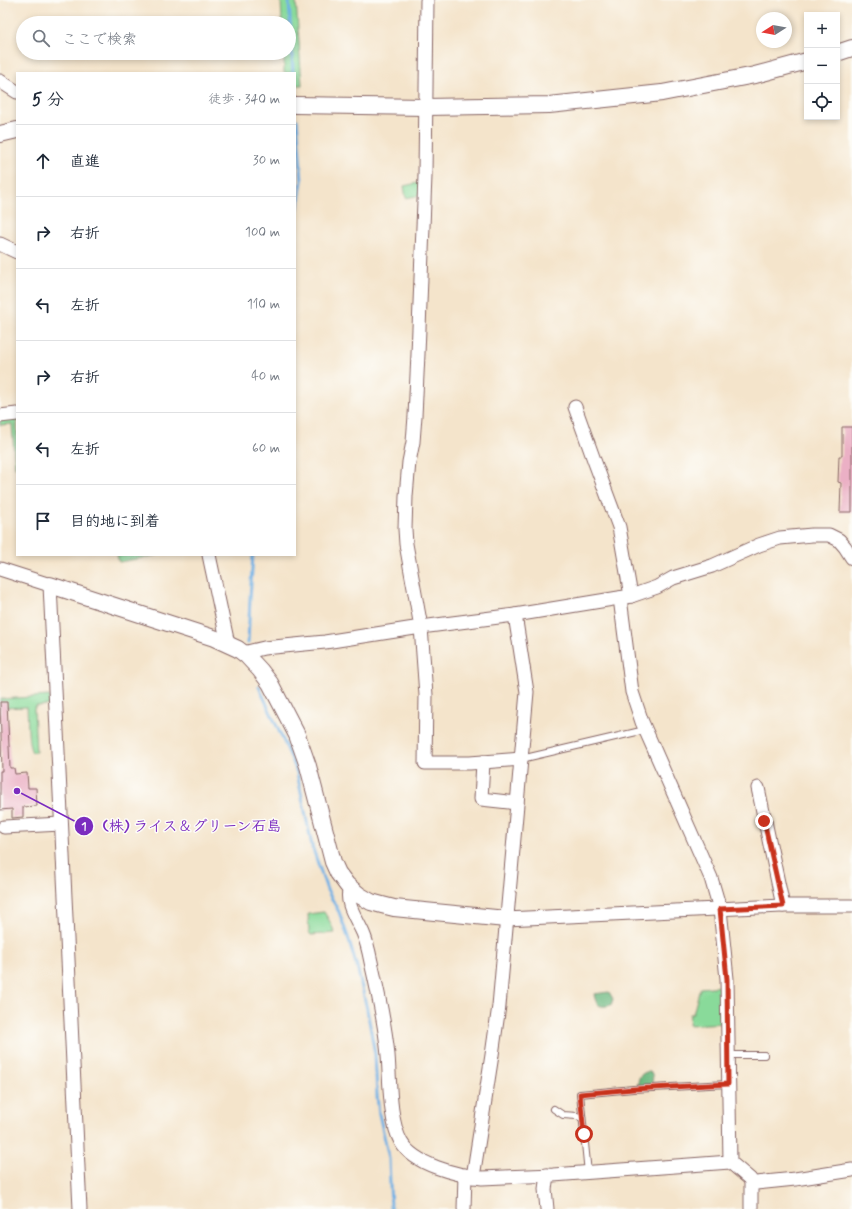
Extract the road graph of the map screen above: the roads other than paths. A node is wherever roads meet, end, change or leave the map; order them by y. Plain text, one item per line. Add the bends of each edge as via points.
1 (427, 0) edge
2 (852, 48) edge
3 (840, 52) edge
4 (804, 62) edge
5 (0, 81) edge
6 (16, 91) edge
7 (296, 105) edge
8 (426, 107) junction
9 (16, 130) edge
10 (0, 134) edge
11 (0, 244) edge
12 (16, 252) edge
13 (575, 407) dead end
14 (16, 414) edge
15 (0, 416) edge
16 (209, 556) edge
17 (852, 558) edge
18 (0, 569) edge
19 (50, 586) junction
20 (625, 597) junction
21 (515, 615) junction
22 (421, 627) junction
23 (228, 644) junction
24 (243, 653) junction
25 (645, 730) junction
26 (521, 759) junction
27 (483, 762) junction
28 (758, 788) dead end
29 (517, 803) junction
30 (61, 824) junction
31 (4, 827) dead end
32 (350, 887) junction
33 (783, 906) junction
34 (852, 906) edge
35 (720, 909) junction
36 (506, 919) junction
37 (728, 1055) junction
38 (764, 1055) dead end
39 (728, 1084) junction
40 (554, 1109) dead end
41 (582, 1118) junction
42 (730, 1162) junction
43 (852, 1170) edge
44 (588, 1172) junction
45 (547, 1175) junction
46 (469, 1176) junction
47 (751, 1182) junction
48 (80, 1209) edge
49 (464, 1209) edge
50 (547, 1209) edge
51 (751, 1209) edge

1 - 8 street
2 - 3 street
4 - 8 street via 755,75 662,93 549,105
5 - 6 street
7 - 8 street
8 - 22 street via 415,416 405,510 406,544
9 - 10 street
11 - 12 street
13 - 20 street via 619,527
14 - 15 street
16 - 23 street
17 - 20 street via 839,540 829,535 780,538 712,566 673,578 657,587
18 - 19 street
19 - 23 street
19 - 30 street
20 - 21 street
20 - 25 street via 632,692
21 - 22 street
21 - 26 street via 527,692
22 - 24 street
22 - 27 street via 426,695 425,763
23 - 24 street
24 - 32 street via 270,683 297,735 308,766 333,862
25 - 26 lane
25 - 35 street via 711,878
26 - 27 street
26 - 29 street
27 - 29 street via 481,800
28 - 33 street
29 - 36 street
30 - 31 street
30 - 48 street
32 - 36 street via 358,895 372,902 394,908
32 - 46 street via 350,906 368,948 377,989 388,1053 392,1109 401,1142 417,1158 440,1169
33 - 34 street
33 - 35 street
35 - 36 street
35 - 37 street via 727,979
36 - 46 street via 492,1055
37 - 38 lane
37 - 39 street
39 - 41 lane via 580,1094
39 - 42 street
40 - 41 lane via 563,1115
41 - 44 lane
42 - 44 street
42 - 47 street
43 - 47 street via 795,1179
44 - 45 street
45 - 46 street via 482,1178
45 - 50 street
46 - 49 street
47 - 51 street

